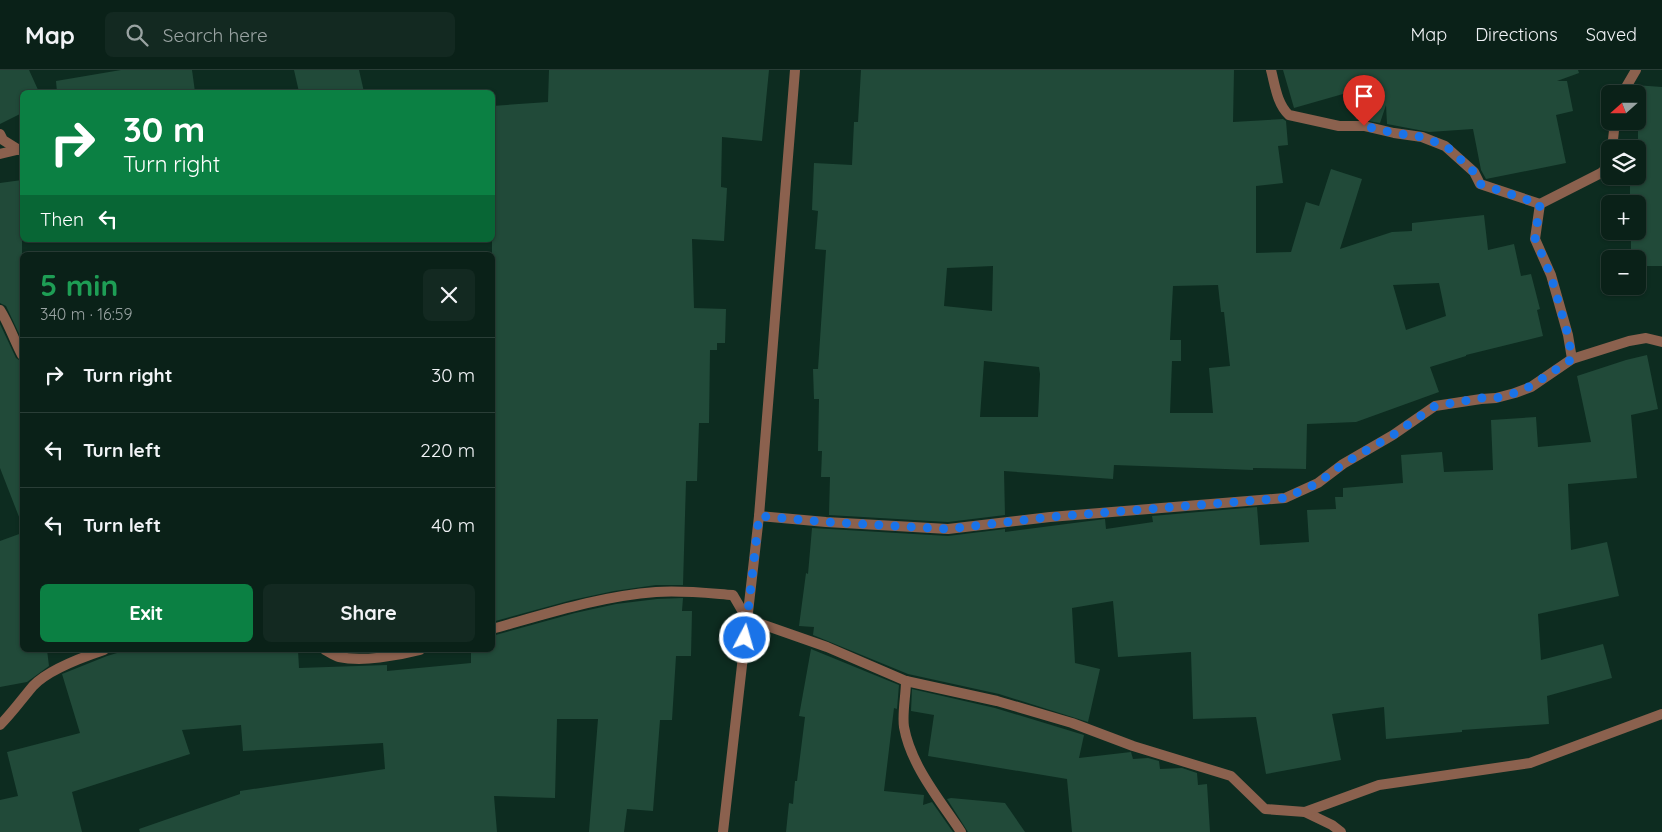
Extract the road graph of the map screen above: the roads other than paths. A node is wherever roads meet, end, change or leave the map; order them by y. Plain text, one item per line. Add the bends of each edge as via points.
1 (795, 70) edge
2 (1271, 70) edge
3 (1636, 70) edge
4 (1627, 85) edge
5 (0, 134) edge
6 (20, 148) edge
7 (20, 149) edge
8 (0, 154) edge
9 (1601, 173) edge
10 (1540, 204) junction
11 (0, 310) edge
12 (1662, 342) edge
13 (20, 351) edge
14 (1572, 359) junction
15 (759, 516) junction
16 (747, 619) junction
17 (495, 628) edge
18 (98, 652) edge
19 (329, 652) edge
20 (414, 652) edge
21 (906, 681) junction
22 (1662, 714) edge
23 (0, 725) edge
24 (1305, 812) junction
25 (723, 832) edge
26 (961, 832) edge
27 (1341, 832) edge

1 - 15 street
2 - 10 street via 1279,98 1289,114 1339,126 1364,126 1422,137 1446,146 1474,172 1480,184
3 - 4 street
5 - 6 street via 3,140
7 - 8 street
9 - 10 street
10 - 14 street via 1535,238 1551,276
11 - 13 street
12 - 14 street via 1636,339
14 - 15 street via 1515,393 1435,406 1318,483 1285,498 1050,517 948,529
15 - 16 street
16 - 17 street via 733,595 657,592 594,602
16 - 21 street via 827,647
16 - 25 street
18 - 23 street via 80,658 35,684
19 - 20 street via 338,657 368,659
21 - 24 street via 997,701 1072,723 1133,746 1231,776 1265,809
21 - 26 street via 904,726 910,746 918,766
22 - 24 street via 1530,763 1379,785
24 - 27 street

